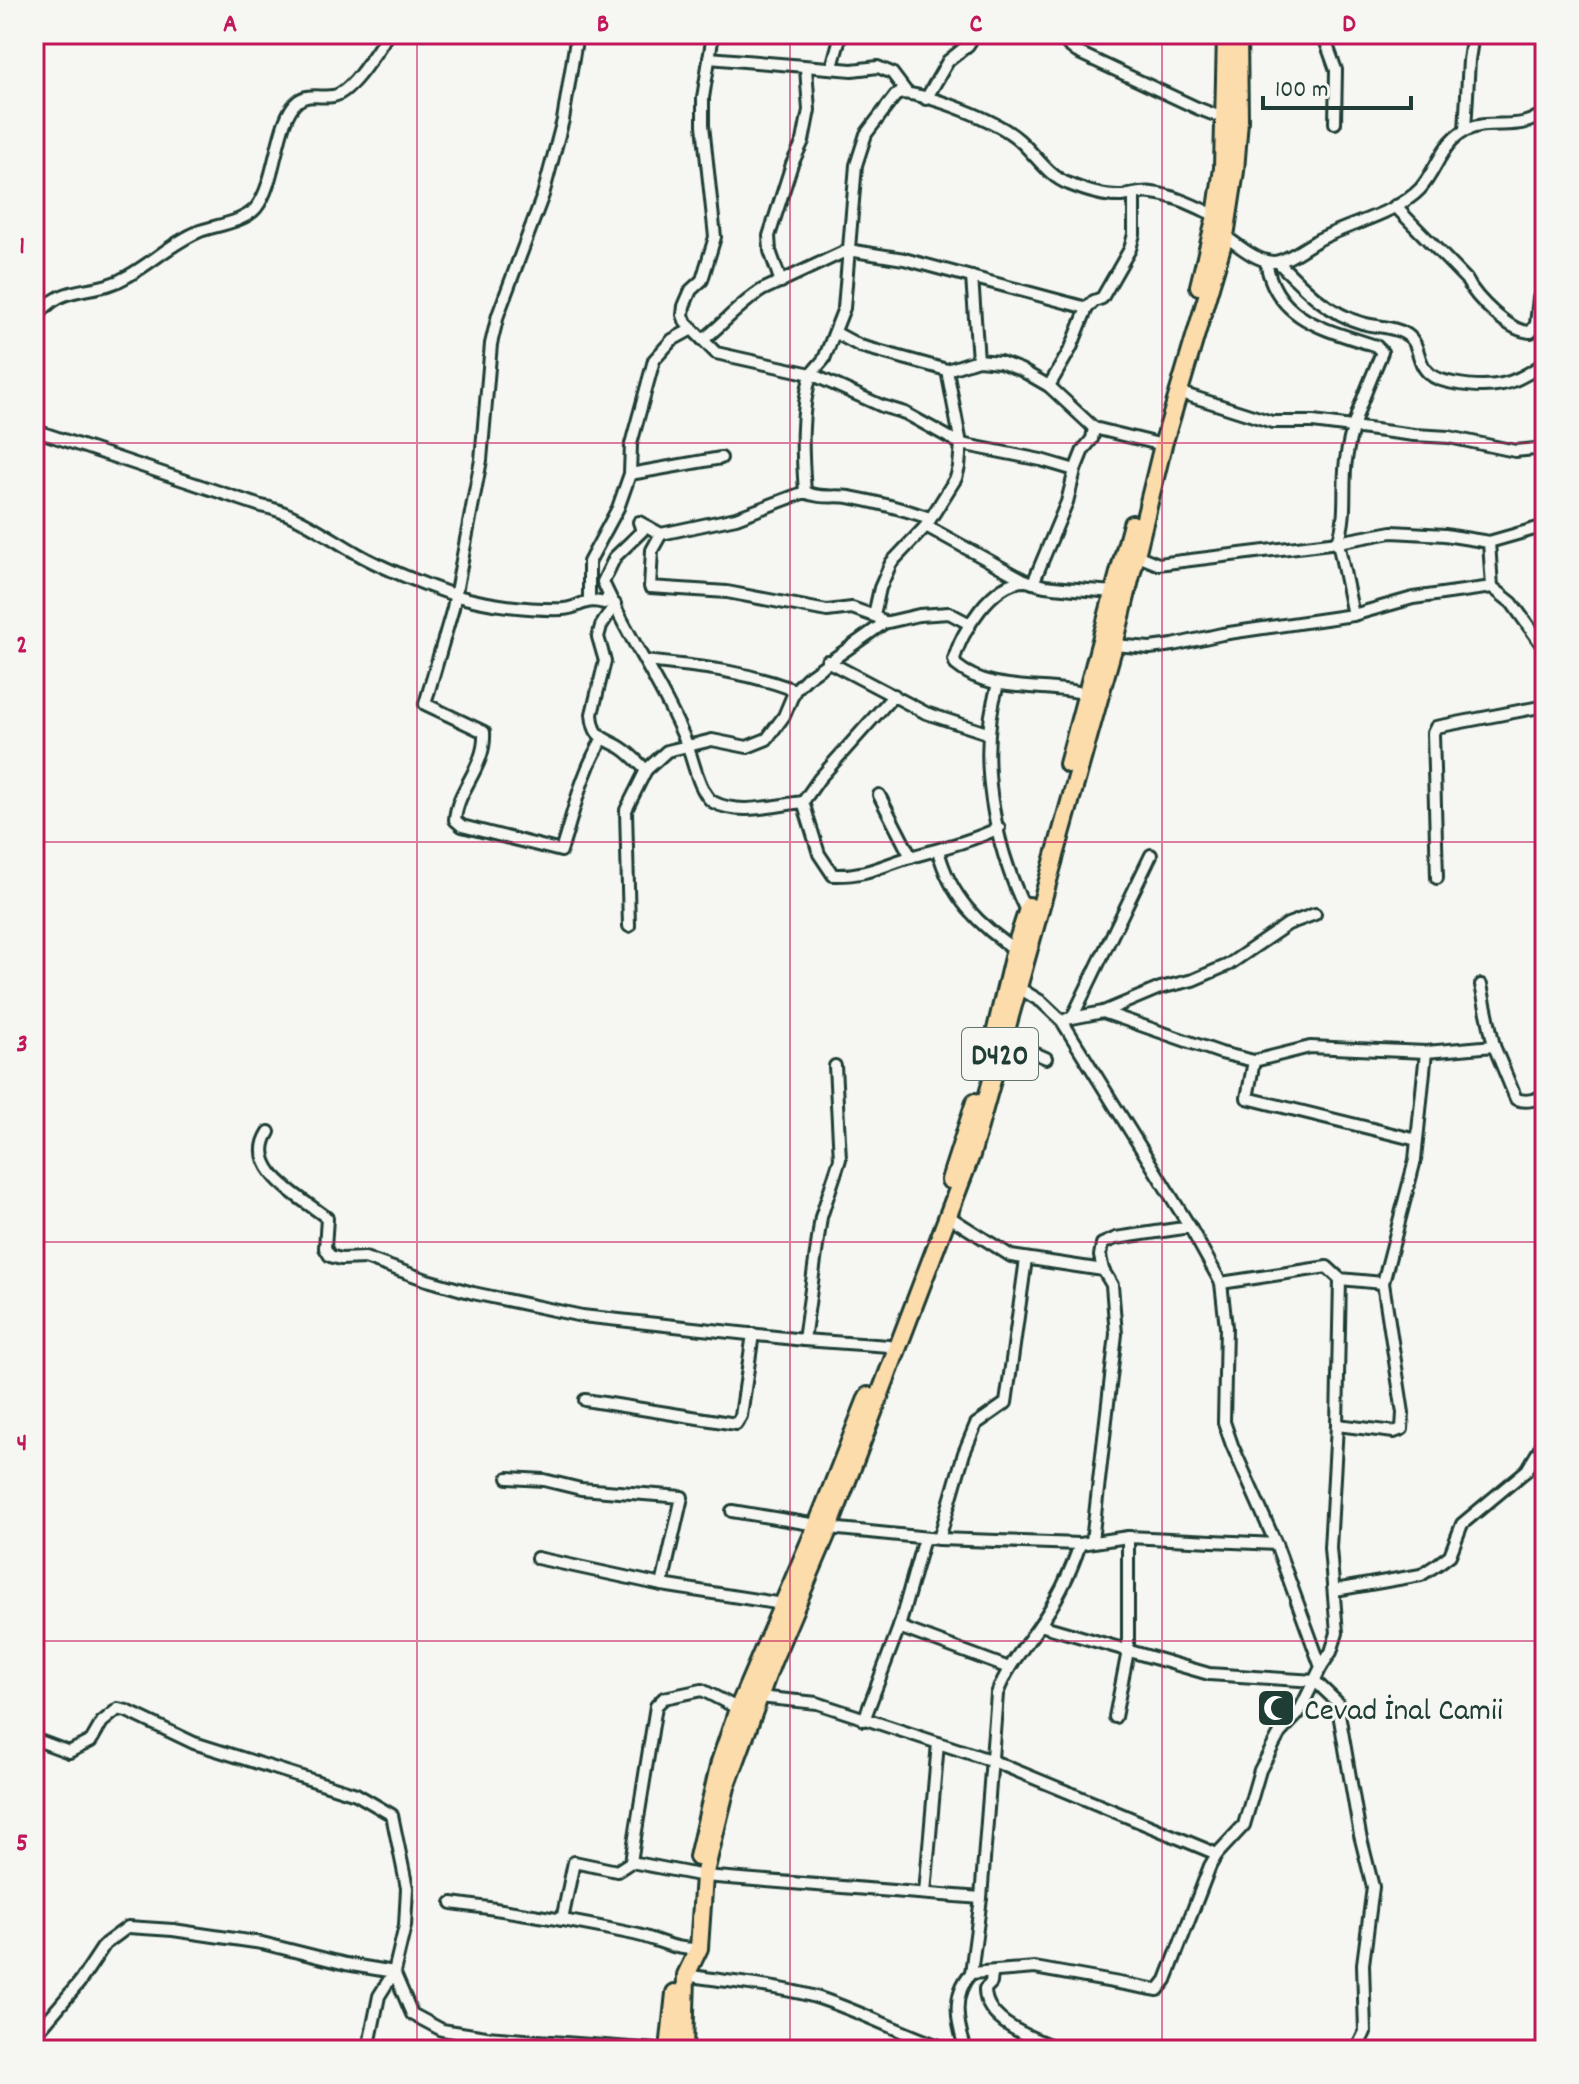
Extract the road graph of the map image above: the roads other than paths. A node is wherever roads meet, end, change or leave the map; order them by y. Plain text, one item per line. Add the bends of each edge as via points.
1 (388, 34) edge
2 (577, 34) edge
3 (713, 34) edge
4 (841, 34) edge
5 (975, 34) edge
6 (1062, 34) edge
7 (1226, 34) edge
8 (1238, 34) edge
9 (1323, 34) edge
10 (1473, 34) edge
11 (709, 58) junction
12 (832, 67) junction
13 (806, 68) junction
14 (907, 93) junction
15 (926, 99) junction
16 (1545, 111) edge
17 (1232, 120) junction
18 (1335, 123) dead end
19 (1465, 130) junction
20 (1134, 194) junction
21 (1395, 206) junction
22 (1222, 224) junction
23 (848, 250) junction
24 (1272, 262) junction
25 (972, 277) junction
26 (781, 282) junction
27 (1539, 298) dead end
28 (1087, 308) junction
29 (34, 322) edge
30 (692, 329) junction
31 (836, 333) junction
32 (703, 340) junction
33 (978, 360) junction
34 (1545, 362) edge
35 (947, 370) junction
36 (811, 374) junction
37 (1049, 386) junction
38 (1178, 392) junction
39 (1353, 426) junction
40 (1094, 428) junction
41 (34, 430) edge
42 (961, 444) junction
43 (1158, 444) junction
44 (1545, 448) edge
45 (721, 458) dead end
46 (1075, 470) junction
47 (630, 474) junction
48 (805, 492) junction
49 (928, 522) junction
50 (1545, 526) edge
51 (661, 534) junction
52 (1338, 542) junction
53 (1489, 542) junction
54 (1136, 555) junction
55 (1030, 582) junction
56 (1492, 587) junction
57 (1114, 592) junction
58 (455, 595) junction
59 (589, 600) junction
60 (612, 600) junction
61 (874, 615) junction
62 (1353, 615) junction
63 (884, 623) junction
64 (970, 624) junction
65 (1114, 645) junction
66 (1545, 649) edge
67 (645, 661) junction
68 (827, 661) junction
69 (998, 684) junction
70 (795, 690) junction
71 (1087, 694) junction
72 (894, 695) junction
73 (1545, 706) edge
74 (987, 733) junction
75 (602, 740) junction
76 (688, 747) junction
77 (646, 770) junction
78 (879, 795) dead end
79 (803, 802) junction
80 (999, 828) junction
81 (938, 850) junction
82 (1151, 855) dead end
83 (911, 857) junction
84 (1437, 878) dead end
85 (1315, 914) dead end
86 (1031, 918) junction
87 (629, 926) dead end
88 (1020, 952) junction
89 (1481, 985) dead end
90 (1019, 988) junction
91 (1103, 1012) junction
92 (1067, 1020) junction
93 (1004, 1040) junction
94 (1494, 1046) junction
95 (1426, 1052) junction
96 (1046, 1058) dead end
97 (1254, 1061) junction
98 (835, 1066) dead end
99 (1545, 1094) edge
100 (269, 1132) dead end
101 (1417, 1140) junction
102 (948, 1216) junction
103 (1190, 1227) junction
104 (1026, 1259) junction
105 (1103, 1270) junction
106 (1340, 1279) junction
107 (1221, 1283) junction
108 (1383, 1283) junction
109 (753, 1334) junction
110 (804, 1340) junction
111 (892, 1351) junction
112 (585, 1400) dead end
113 (1337, 1425) junction
114 (1545, 1440) edge
115 (508, 1478) dead end
116 (732, 1511) dead end
117 (823, 1527) junction
118 (1128, 1537) junction
119 (924, 1538) junction
120 (939, 1539) junction
121 (1092, 1541) junction
122 (1080, 1544) junction
123 (1276, 1544) junction
124 (537, 1558) dead end
125 (662, 1585) junction
126 (1335, 1590) junction
127 (789, 1605) junction
128 (1040, 1625) junction
129 (899, 1627) junction
130 (1128, 1651) junction
131 (1321, 1667) junction
132 (1009, 1668) junction
133 (1315, 1681) junction
134 (759, 1697) junction
135 (745, 1713) junction
136 (1115, 1717) dead end
137 (864, 1720) junction
138 (34, 1739) edge
139 (938, 1743) junction
140 (993, 1761) junction
141 (1217, 1854) junction
142 (631, 1862) junction
143 (699, 1875) junction
144 (925, 1893) junction
145 (981, 1898) junction
146 (452, 1903) dead end
147 (562, 1920) junction
148 (693, 1949) junction
149 (394, 1972) junction
150 (971, 1973) junction
151 (992, 1973) junction
152 (686, 1975) junction
153 (34, 2036) edge
154 (368, 2050) edge
155 (657, 2050) edge
156 (669, 2050) edge
157 (684, 2050) edge
158 (951, 2050) edge
159 (966, 2050) edge
160 (1063, 2050) edge
161 (1356, 2050) edge

1 - 29 street via 344,92 299,100 288,114 266,190 252,211 197,232 124,279 62,294
2 - 58 street via 563,120 543,195 508,283 491,344 481,460
3 - 11 street
4 - 12 street
5 - 15 street via 948,61
6 - 17 street via 1077,52
7 - 17 highway, D420
8 - 17 highway, D420
9 - 18 street via 1336,70
10 - 19 street
11 - 13 street
11 - 30 street via 703,125 715,237 702,280 684,306
12 - 13 street
12 - 14 street via 885,69
13 - 26 street via 809,110 803,141 769,236
14 - 15 street
14 - 23 street via 895,96 866,134 856,165
15 - 20 street via 1000,126 1067,184 1104,195
16 - 19 street via 1530,122
17 - 22 highway, D420 via 1235,171
19 - 21 street via 1445,147 1421,187
20 - 22 street via 1186,201
20 - 28 street via 1130,249 1102,298
21 - 24 street
21 - 27 street via 1505,321 1531,332
22 - 24 street
22 - 38 highway, D420
22 - 43 highway, D420 via 1200,283
23 - 25 street
23 - 26 street
23 - 31 street via 844,308
24 - 34 street via 1330,309 1364,324 1406,333 1425,369 1442,381 1495,385 1529,375
24 - 39 street via 1274,288 1308,323 1382,352
25 - 28 street
25 - 33 street
26 - 32 street via 748,299
28 - 37 street
30 - 32 street
30 - 47 street via 672,340 654,360 631,444
31 - 35 street via 885,355
31 - 36 street
32 - 36 street via 716,353
33 - 35 street
33 - 37 street via 1000,362
35 - 42 street
36 - 42 street via 905,413
36 - 48 street via 802,426
37 - 40 street
38 - 39 street via 1272,422
38 - 43 highway, D420
39 - 44 street via 1467,439 1515,451
39 - 52 street
40 - 43 street
40 - 46 street
41 - 58 street via 279,509 363,557
42 - 46 street
42 - 49 street via 956,478
43 - 54 highway, D420
43 - 57 highway, D420
45 - 47 street
46 - 55 street via 1067,502
47 - 59 street via 589,562
48 - 49 street via 888,503
48 - 51 street via 736,518
49 - 55 street
49 - 61 street via 891,563
50 - 53 street
51 - 60 street via 639,522 642,531 615,557 603,582
51 - 61 street via 652,550 650,587 727,592
52 - 53 street via 1392,532
52 - 54 street via 1167,564
52 - 62 street
53 - 56 street
54 - 65 highway, D420
55 - 57 street
55 - 64 street via 1009,584
56 - 62 street via 1413,598
56 - 66 street via 1512,603
57 - 71 highway, D420
58 - 59 street via 536,608 572,608
58 - 75 street via 425,704 484,732 478,768 455,809 455,820 561,851 579,785
59 - 60 street
60 - 67 street
60 - 75 street via 598,637 605,661 592,714
61 - 63 street
62 - 65 street via 1150,648
63 - 64 street via 949,613
63 - 68 street
64 - 69 street via 954,660 963,671
65 - 86 highway, D420
67 - 70 street via 707,666
67 - 76 street
68 - 70 street
68 - 72 street
69 - 71 street
69 - 74 street
70 - 76 street via 775,731 757,744 732,746 712,740
71 - 86 highway, D420
72 - 74 street via 926,713
72 - 79 street
73 - 84 street via 1436,727
74 - 80 street
75 - 77 street via 623,749
76 - 77 street via 667,751
76 - 79 street via 709,800 740,809
77 - 87 street via 626,810
78 - 83 street
79 - 83 street via 819,854 833,875 866,874
80 - 81 street
80 - 86 street via 1015,887
81 - 83 street
81 - 88 street via 952,890 985,926
82 - 92 street
85 - 91 street via 1288,924 1228,965
86 - 88 highway, D420
88 - 90 highway, D420
88 - 111 highway, D420
89 - 94 street
90 - 92 street
90 - 93 highway, D420
91 - 92 street
91 - 97 street
92 - 103 street
93 - 96 street
93 - 102 highway, D420
94 - 95 street
94 - 99 street via 1516,1099
95 - 97 street via 1310,1047
95 - 101 street
97 - 101 street via 1247,1098
98 - 110 street via 840,1159 821,1217
100 - 109 street via 263,1142 264,1158 283,1186 327,1218 325,1248 330,1256 365,1258 473,1293 582,1316
101 - 108 street
102 - 104 street via 1011,1256
102 - 111 highway, D420
103 - 105 street via 1102,1244
103 - 107 street
104 - 105 street
104 - 120 street via 1006,1403 976,1424
105 - 121 street via 1112,1285 1116,1334
106 - 107 street via 1327,1267
106 - 108 street
106 - 113 street
107 - 123 street via 1226,1327 1224,1422
108 - 113 street via 1402,1429
109 - 110 street
109 - 112 street via 736,1424
110 - 111 street
111 - 117 highway, D420
113 - 126 street via 1330,1548
114 - 126 street via 1527,1470 1462,1524 1450,1555 1438,1564 1421,1575
115 - 125 street via 682,1497
116 - 117 street
117 - 119 street
117 - 127 highway, D420
118 - 121 street
118 - 123 street
118 - 130 street
119 - 120 street
119 - 129 street
120 - 122 street
121 - 122 street
122 - 128 street via 1071,1574
123 - 131 street
124 - 125 street
125 - 127 street
126 - 131 street via 1337,1633
127 - 134 highway, D420
127 - 135 highway, D420
128 - 130 street
128 - 132 street
129 - 132 street
129 - 137 street
130 - 133 street via 1209,1674
130 - 136 street
131 - 133 street
132 - 140 street via 997,1694
133 - 141 street via 1260,1770 1244,1825
133 - 161 street via 1337,1702 1373,1887 1363,1964 1365,2032
134 - 135 highway, D420
134 - 137 street via 817,1703
135 - 142 street via 702,1690 664,1698 656,1706
135 - 143 highway, D420
137 - 139 street
138 - 149 street via 69,1752 91,1741 118,1709 194,1743 356,1794 392,1815 407,1888
139 - 140 street
139 - 144 street
140 - 141 street
140 - 145 street
141 - 151 street via 1158,1990 1035,1968
142 - 143 street
142 - 147 street via 617,1871 574,1862
143 - 144 street
143 - 148 highway, D420
144 - 145 street
145 - 150 street
146 - 147 street
147 - 148 street
148 - 152 highway, D420
148 - 156 highway, D420 via 676,1984
149 - 153 street via 262,1943 128,1927 105,1944
149 - 154 street via 379,1996
149 - 155 street via 412,2014 442,2030
150 - 151 street
150 - 159 street via 956,2001
151 - 160 street via 985,2000 998,2018
152 - 157 highway, D420
152 - 158 street via 817,1997

